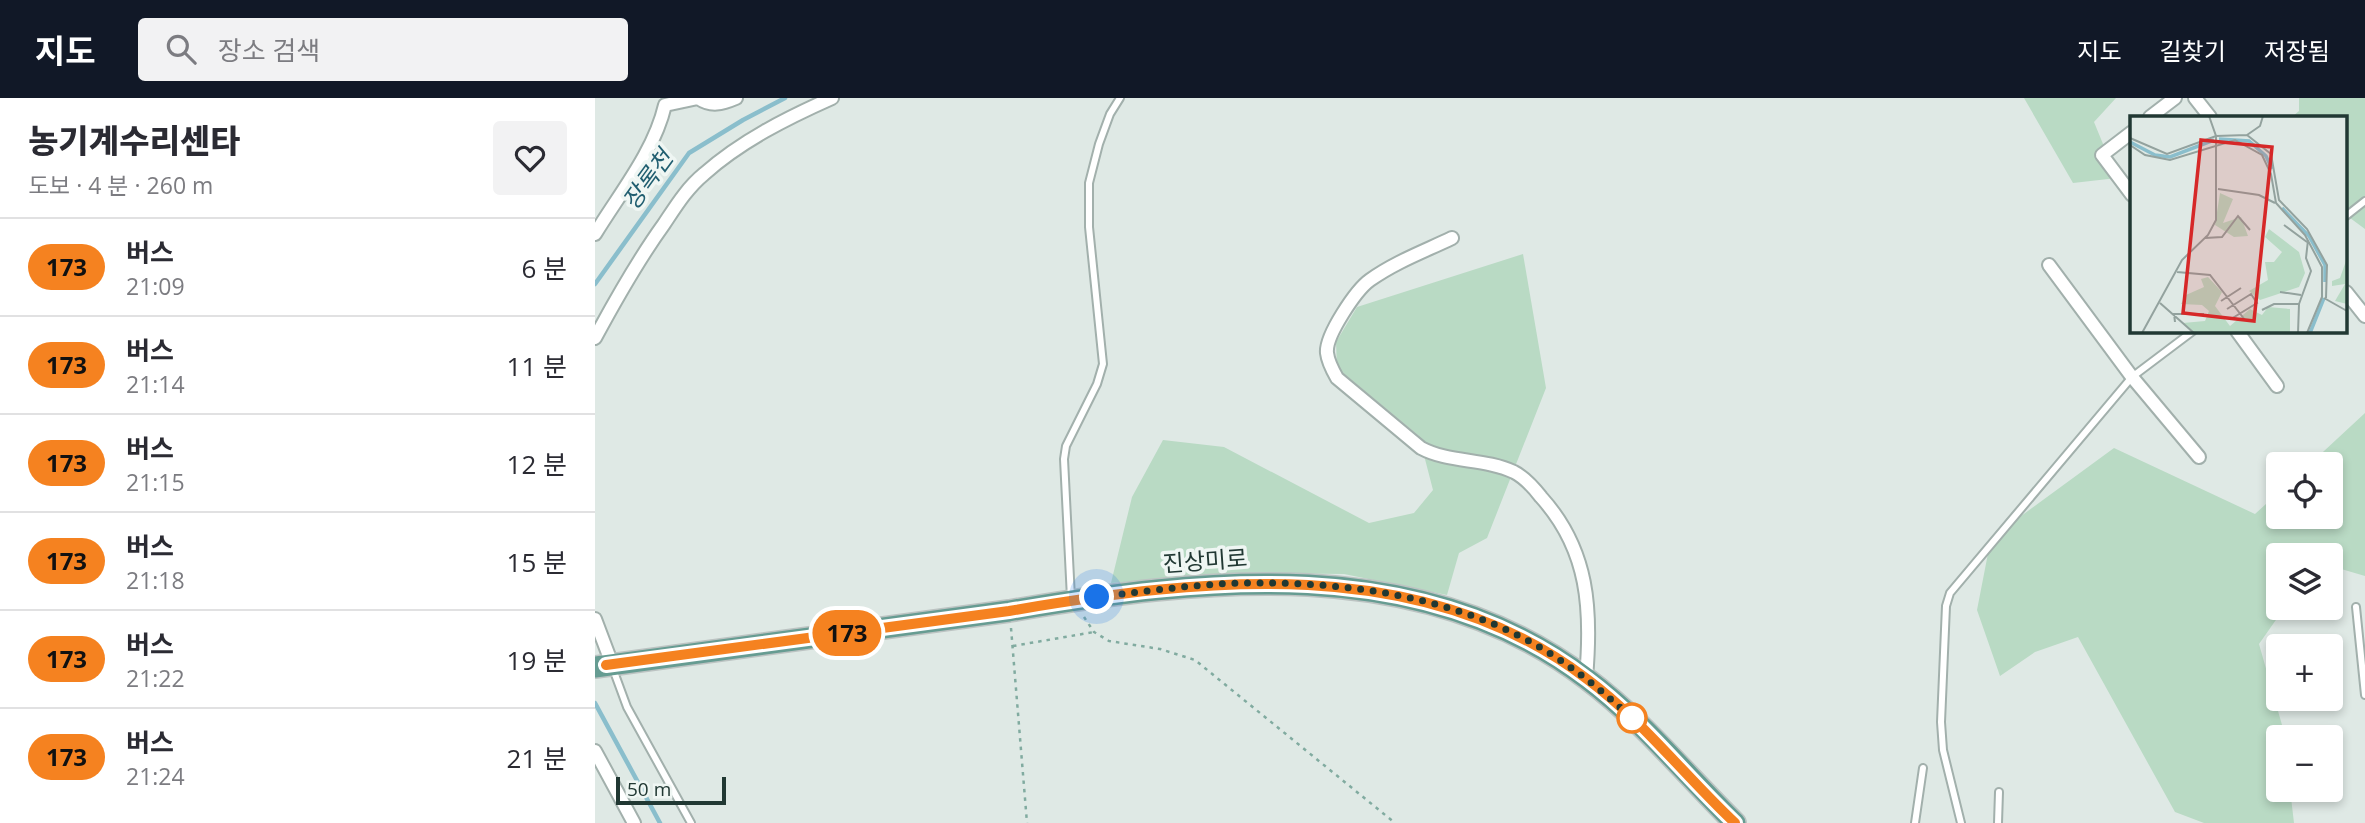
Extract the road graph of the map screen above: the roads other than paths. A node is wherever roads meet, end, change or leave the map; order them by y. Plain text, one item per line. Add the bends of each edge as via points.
1 (736, 98) edge
2 (832, 98) edge
3 (1120, 98) edge
4 (2175, 98) edge
5 (2195, 98) edge
6 (2151, 116) edge
7 (2209, 116) edge
8 (2130, 133) edge
9 (2130, 192) edge
10 (2365, 201) edge
11 (2347, 215) edge
12 (595, 234) edge
13 (1452, 238) dead end
14 (2049, 265) dead end
15 (2347, 293) edge
16 (2365, 316) edge
17 (2192, 332) edge
18 (2238, 332) edge
19 (595, 338) edge
20 (2132, 377) junction
21 (2277, 386) dead end
22 (2199, 457) dead end
23 (1072, 600) junction
24 (2356, 607) dead end
25 (595, 619) edge
26 (604, 665) edge
27 (1586, 678) junction
28 (2365, 695) edge
29 (595, 751) edge
30 (1923, 768) dead end
31 (1999, 792) dead end
32 (634, 823) edge
33 (691, 823) edge
34 (1735, 823) edge
35 (1915, 823) edge
36 (1961, 823) edge
37 (1998, 823) edge

1 - 12 street via 717,104 698,98 665,105 660,127
2 - 19 street via 772,127 719,161 685,192
3 - 23 lane via 1099,144 1089,183 1103,364 1064,459
4 - 6 street
5 - 7 street
8 - 9 street via 2102,155
10 - 11 lane
13 - 27 street via 1367,282 1332,334 1327,351 1331,368 1421,448 1517,473 1553,510 1585,580 1589,612
14 - 20 street
15 - 16 street
17 - 20 lane
18 - 21 street
20 - 22 street
20 - 36 lane via 1950,593 1941,722
23 - 26 main road, 진상미로
23 - 27 main road, 진상미로 via 1260,583 1356,588 1433,604 1495,624
24 - 28 lane
25 - 26 street
26 - 33 lane
27 - 34 main road, 진상미로
29 - 32 street
30 - 35 lane
31 - 37 lane

